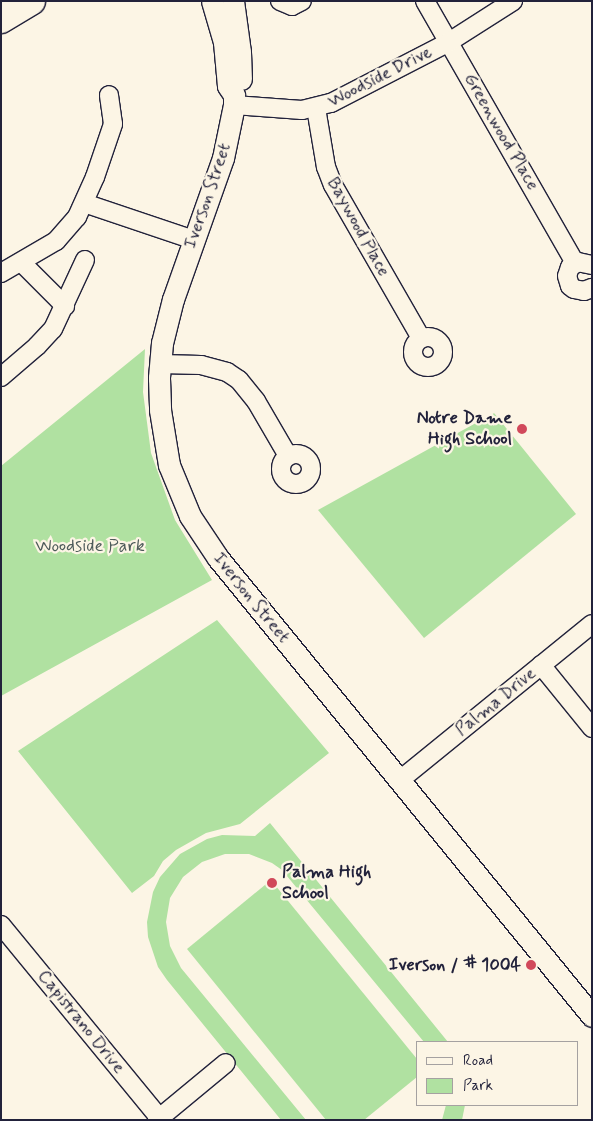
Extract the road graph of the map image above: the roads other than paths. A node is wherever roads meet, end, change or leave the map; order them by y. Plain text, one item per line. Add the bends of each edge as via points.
1 (31, 1) edge
2 (212, 1) edge
3 (233, 1) edge
4 (280, 1) edge
5 (302, 1) edge
6 (426, 1) edge
7 (513, 1) edge
8 (1, 19) edge
9 (449, 42) junction
10 (109, 94) dead end
11 (234, 100) junction
12 (316, 108) junction
13 (84, 203) junction
14 (194, 240) junction
15 (85, 260) dead end
16 (22, 263) junction
17 (584, 264) edge
18 (1, 273) edge
19 (592, 288) edge
20 (65, 306) junction
21 (421, 338) dead end
22 (160, 364) junction
23 (1, 377) edge
24 (288, 456) dead end
25 (592, 624) edge
26 (541, 665) junction
27 (592, 728) edge
28 (400, 780) junction
29 (1, 925) edge
30 (592, 1016) edge
31 (226, 1063) dead end
32 (159, 1119) edge

1 - 8 main road
2 - 11 street, Iverson Street via 224,42 228,86
3 - 11 street, Iverson Street via 241,70 241,86
4 - 5 street via 292,6
6 - 9 street, Greenwood Place
7 - 9 street, Woodside Drive
9 - 12 street, Woodside Drive via 348,96
9 - 17 street, Greenwood Place
10 - 13 street via 113,124
11 - 12 street, Woodside Drive via 286,110
11 - 14 street, Iverson Street via 223,158
12 - 21 street, Baywood Place via 326,166 333,185
13 - 14 street
13 - 16 street via 77,217 56,241
14 - 22 street, Iverson Street via 171,306
15 - 20 street
16 - 18 street
16 - 20 street
17 - 19 street via 568,272 570,286 579,291
20 - 23 street via 47,337
22 - 24 street via 201,365 227,372 239,380 256,401
22 - 28 street, Iverson Street via 163,437 169,465 190,516 253,603
25 - 26 street, Palma Drive
26 - 27 street
26 - 28 street, Palma Drive
28 - 30 street, Iverson Street
29 - 32 street, Capistrano Drive
31 - 32 street

